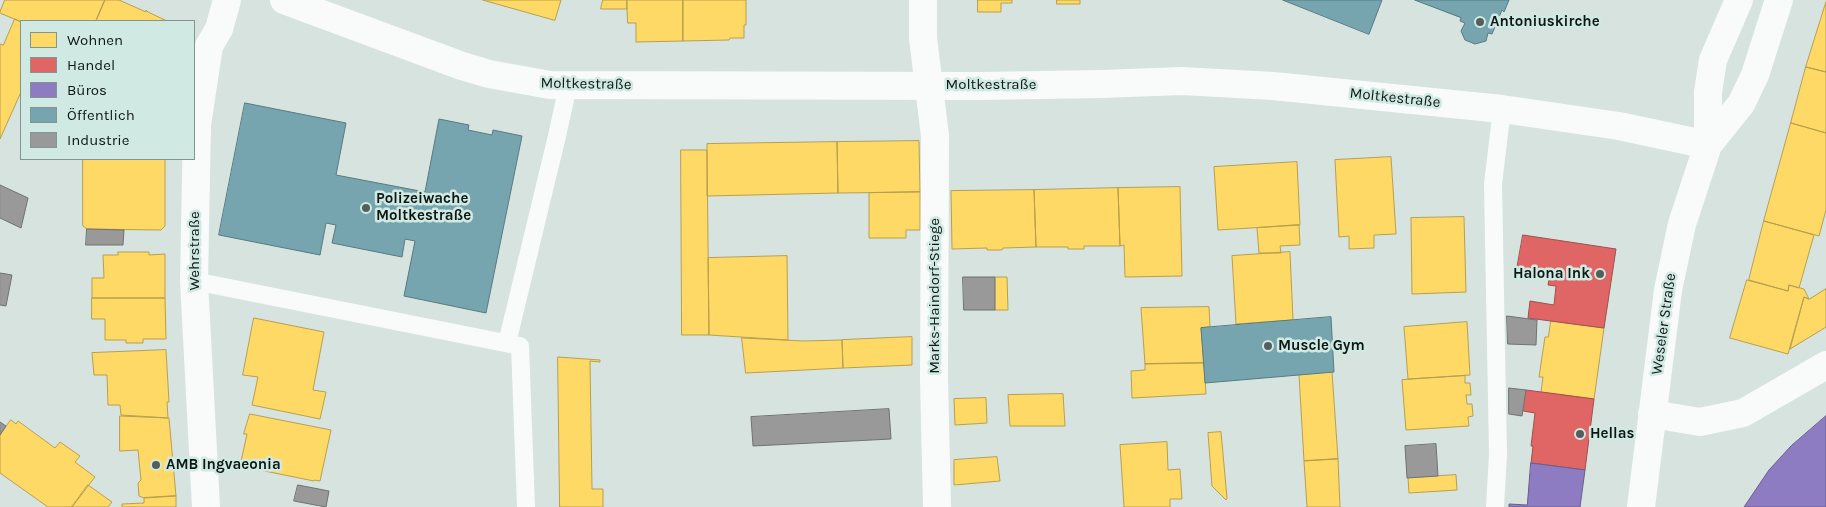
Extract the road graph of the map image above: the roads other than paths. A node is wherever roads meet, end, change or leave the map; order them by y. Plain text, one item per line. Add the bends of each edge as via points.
1 (227, 0) edge
2 (284, 0) edge
3 (923, 0) edge
4 (1739, 0) edge
5 (1779, 0) edge
6 (930, 85) junction
7 (568, 86) junction
8 (1502, 109) junction
9 (1708, 145) junction
10 (194, 281) junction
11 (506, 343) junction
12 (1826, 365) edge
13 (1652, 414) junction
14 (206, 507) edge
15 (526, 507) edge
16 (937, 507) edge
17 (1496, 507) edge
18 (1641, 507) edge

1 - 10 main road, Wehrstraße via 219,29 209,46 197,125
2 - 7 main road, Moltkestraße via 462,66 534,83
3 - 6 main road, Marks-Haindorf-Stiege via 923,38
4 - 9 main road, Weseler Straße via 1710,74
5 - 9 main road, Weseler Straße via 1755,75 1741,104
6 - 7 main road, Moltkestraße
6 - 8 main road, Moltkestraße via 1182,81 1273,86
6 - 16 main road, Marks-Haindorf-Stiege via 935,136
7 - 11 lane
8 - 9 main road, Moltkestraße via 1619,126
8 - 17 lane via 1493,184
9 - 13 main road, Weseler Straße via 1682,224 1668,290
10 - 11 lane
10 - 14 main road, Wehrstraße
11 - 15 lane via 520,346
12 - 13 main road via 1743,413 1700,422
13 - 18 main road, Weseler Straße

